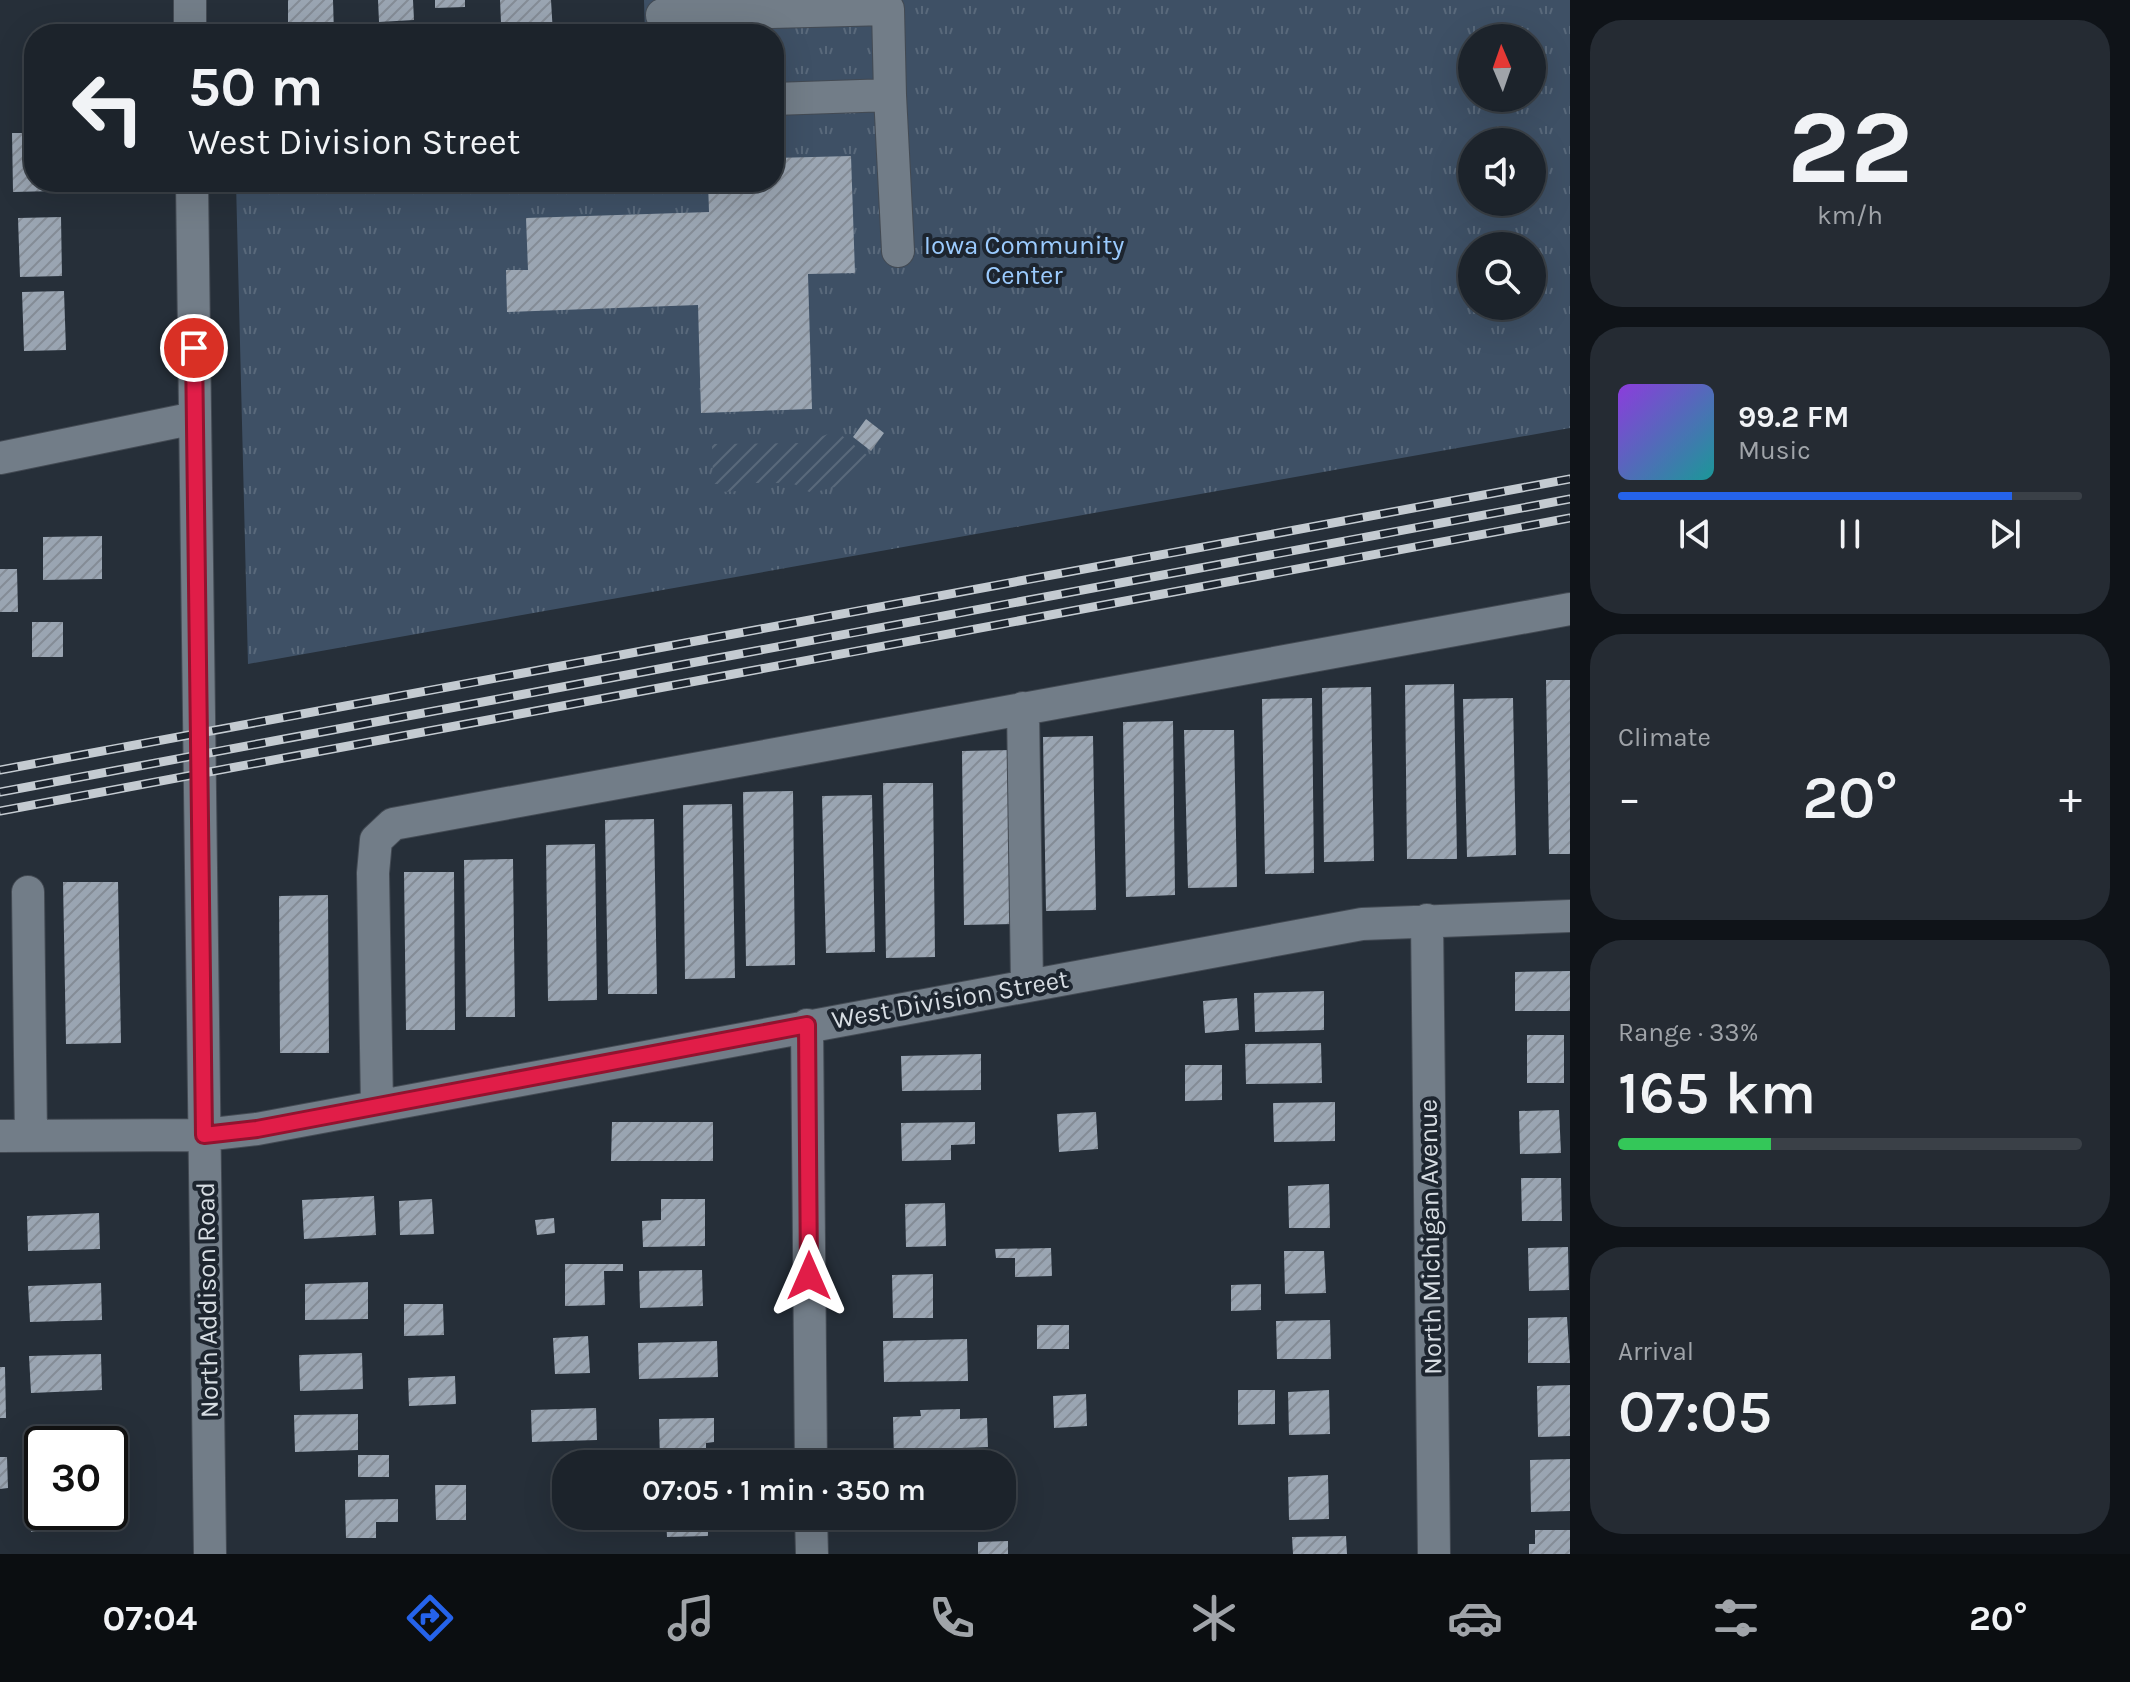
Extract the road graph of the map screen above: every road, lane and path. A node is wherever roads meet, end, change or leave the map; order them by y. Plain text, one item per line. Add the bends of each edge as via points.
1 (190, 0) edge
2 (662, 16) edge
3 (190, 24) edge
4 (890, 95) junction
5 (784, 99) edge
6 (192, 192) edge
7 (898, 251) dead end
8 (195, 418) junction
9 (0, 458) edge
10 (1570, 609) edge
11 (1023, 708) junction
12 (28, 892) dead end
13 (1570, 916) edge
14 (1427, 920) junction
15 (1027, 985) junction
16 (807, 1025) junction
17 (377, 1106) junction
18 (204, 1135) junction
19 (15, 1136) edge
20 (811, 1450) edge
21 (811, 1530) edge
22 (210, 1554) edge
23 (812, 1554) edge
24 (1434, 1554) edge

1 - 3 street
2 - 4 street via 888,9
4 - 5 street
4 - 7 street
6 - 8 street, North Addison Road
8 - 9 street
8 - 18 street, North Addison Road
10 - 11 street
11 - 15 street
11 - 17 street via 393,824 376,840 373,873
12 - 19 street
13 - 14 street, West Division Street
14 - 15 street, West Division Street via 1362,924
14 - 24 street, North Michigan Avenue
15 - 16 street, West Division Street
16 - 17 street, West Division Street
16 - 20 street
17 - 18 street, West Division Street
18 - 19 street, West Division Street
18 - 22 street, North Addison Road
21 - 23 street

